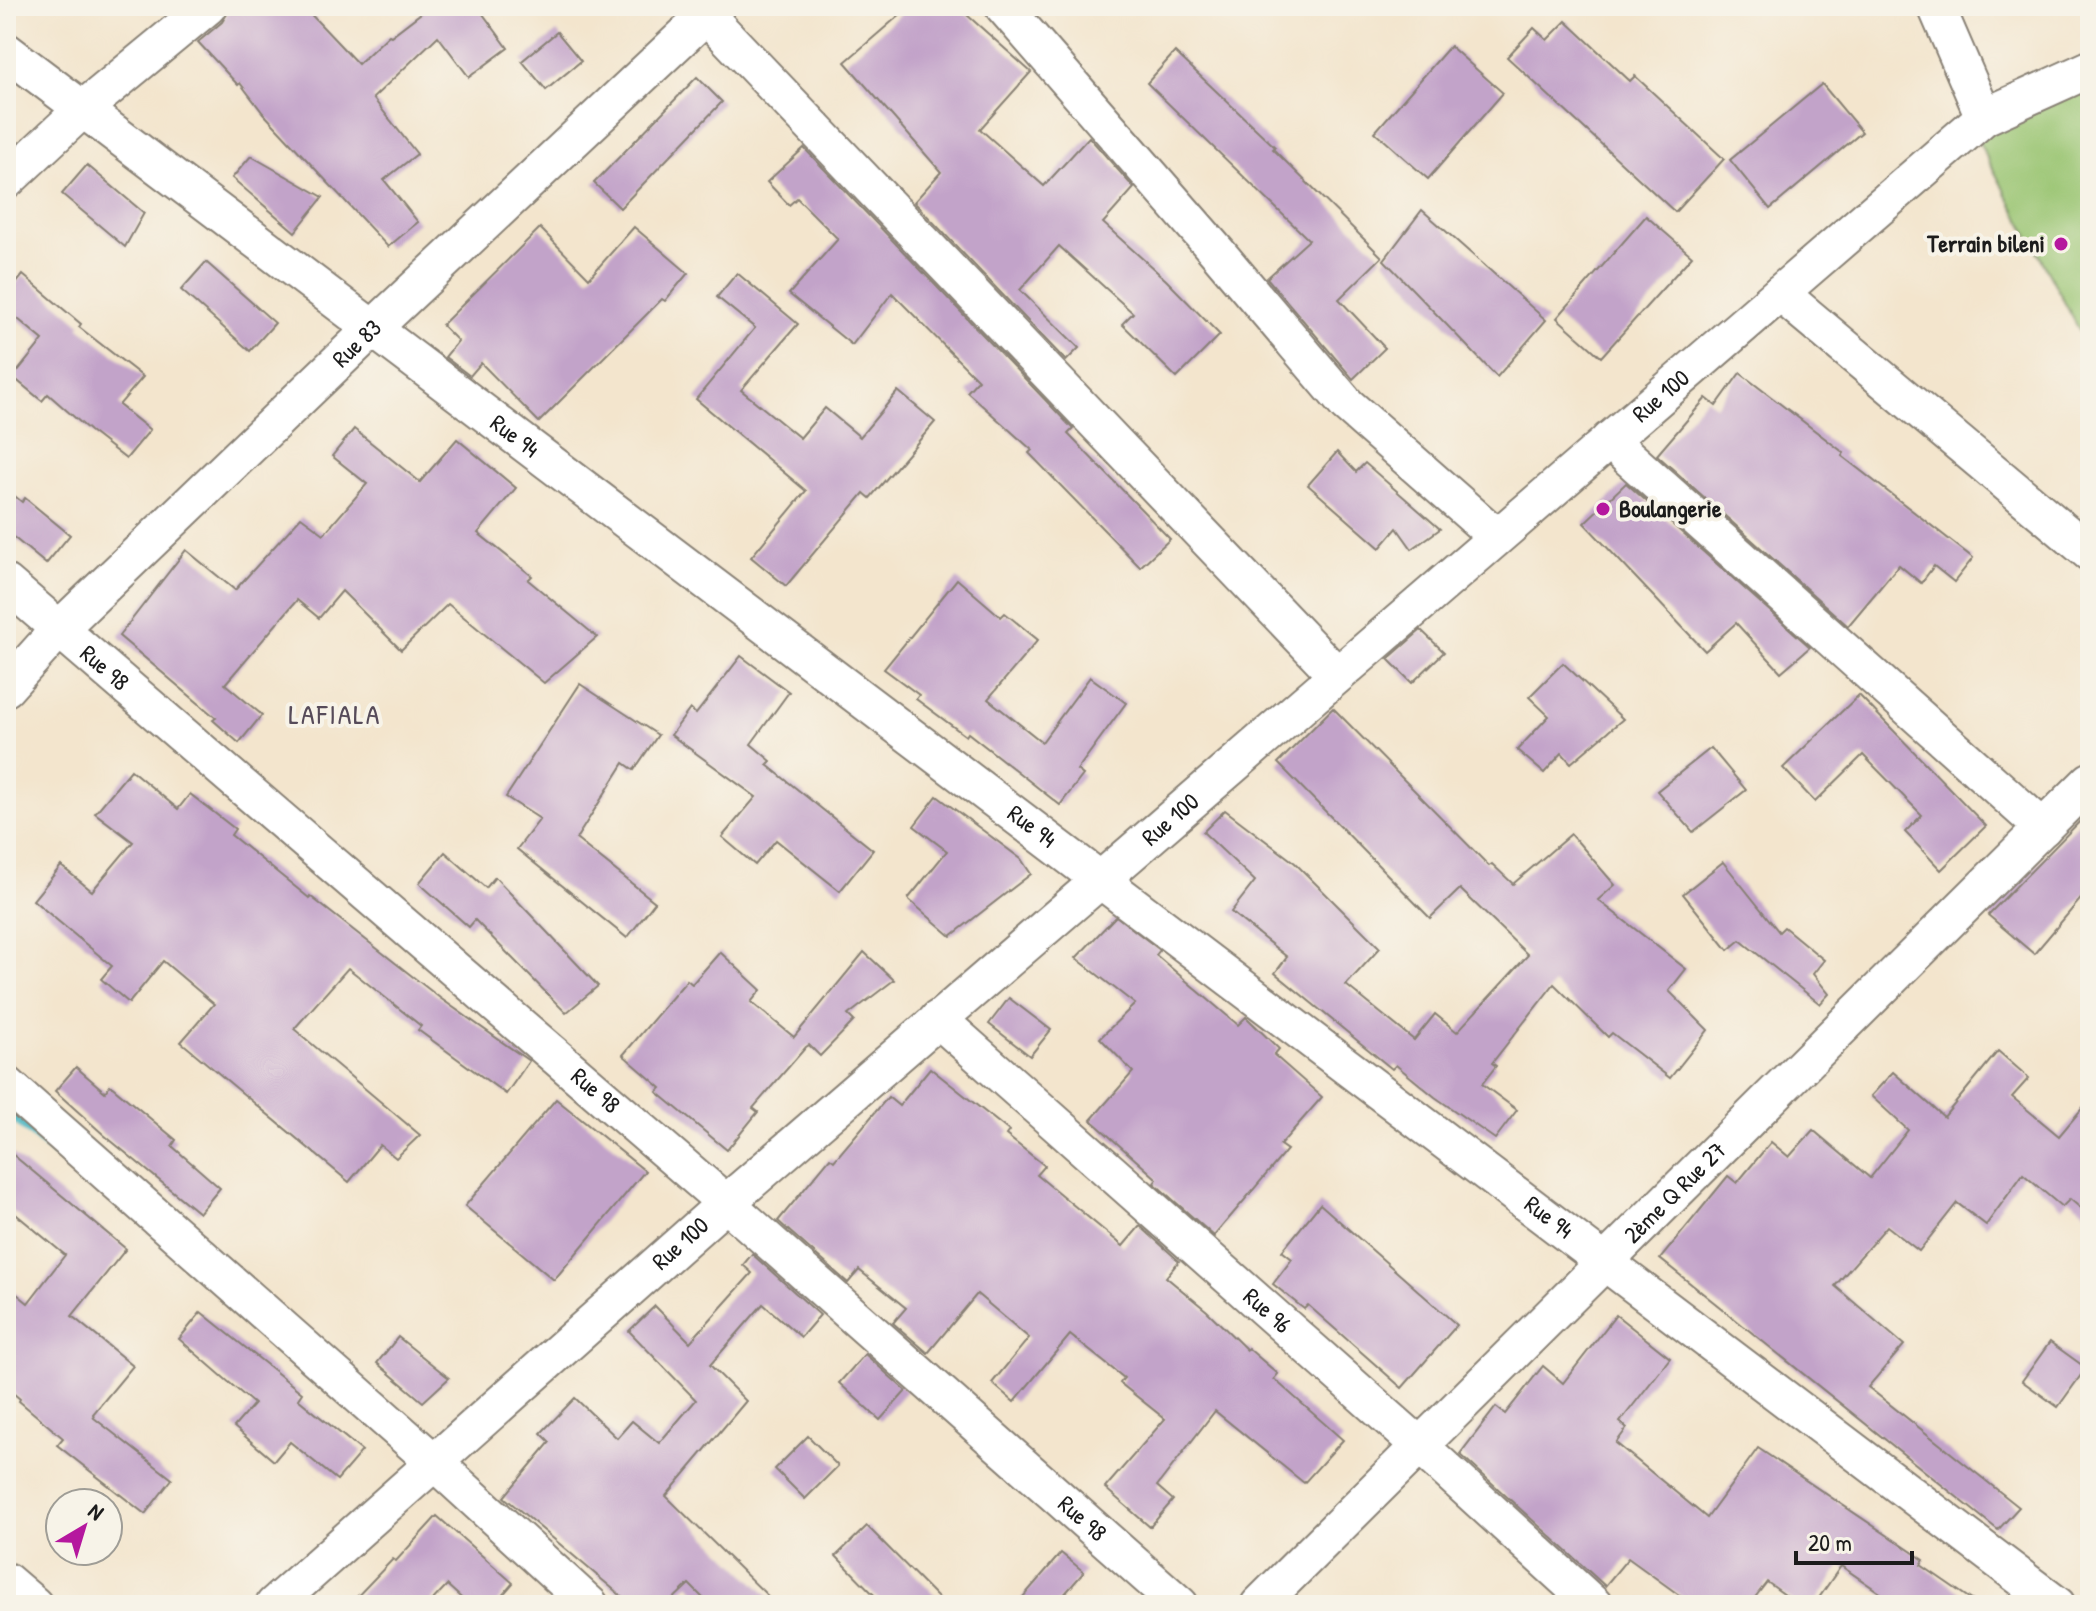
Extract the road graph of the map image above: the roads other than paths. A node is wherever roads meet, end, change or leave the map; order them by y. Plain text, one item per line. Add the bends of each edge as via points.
1 (208, 6) edge
2 (1003, 6) edge
3 (1936, 6) edge
4 (711, 10) edge
5 (6, 51) edge
6 (2090, 69) edge
7 (83, 109) junction
8 (1984, 117) junction
9 (6, 181) edge
10 (1780, 293) junction
11 (373, 328) junction
12 (1609, 440) junction
13 (1497, 537) junction
14 (2090, 553) edge
15 (6, 583) edge
16 (59, 629) junction
17 (1337, 675) junction
18 (6, 688) edge
19 (2090, 781) edge
20 (2043, 828) junction
21 (1100, 880) junction
22 (938, 1019) junction
23 (6, 1084) edge
24 (726, 1203) junction
25 (1607, 1260) junction
26 (1420, 1446) junction
27 (434, 1462) junction
28 (6, 1581) edge
29 (34, 1605) edge
30 (274, 1605) edge
31 (590, 1605) edge
32 (1180, 1605) edge
33 (1259, 1605) edge
34 (1594, 1605) edge
35 (2057, 1605) edge

1 - 7 street
2 - 13 street via 1347,405
3 - 8 street
4 - 11 street, Rue 83
4 - 17 street
5 - 7 street, Rue 94
6 - 8 street, Rue 100
7 - 9 street
7 - 11 street, Rue 94
8 - 10 street, Rue 100
10 - 12 street, Rue 100
10 - 14 street
11 - 16 street, Rue 83
11 - 21 street, Rue 94
12 - 13 street, Rue 100
12 - 20 street
13 - 17 street, Rue 100
15 - 16 street, Rue 98
16 - 18 street, Rue 83
16 - 24 street, Rue 98
17 - 21 street, Rue 100
19 - 20 street, 2ème Q Rue 27
20 - 25 street, 2ème Q Rue 27
21 - 22 street, Rue 100
21 - 25 street, Rue 94
22 - 24 street, Rue 100
22 - 26 street, Rue 96
23 - 27 street
24 - 27 street, Rue 100
24 - 32 street, Rue 98
25 - 26 street, 2ème Q Rue 27
25 - 35 street, Rue 94
26 - 33 street, 2ème Q Rue 27
26 - 34 street, Rue 96
27 - 30 street, Rue 100
27 - 31 street
28 - 29 street

